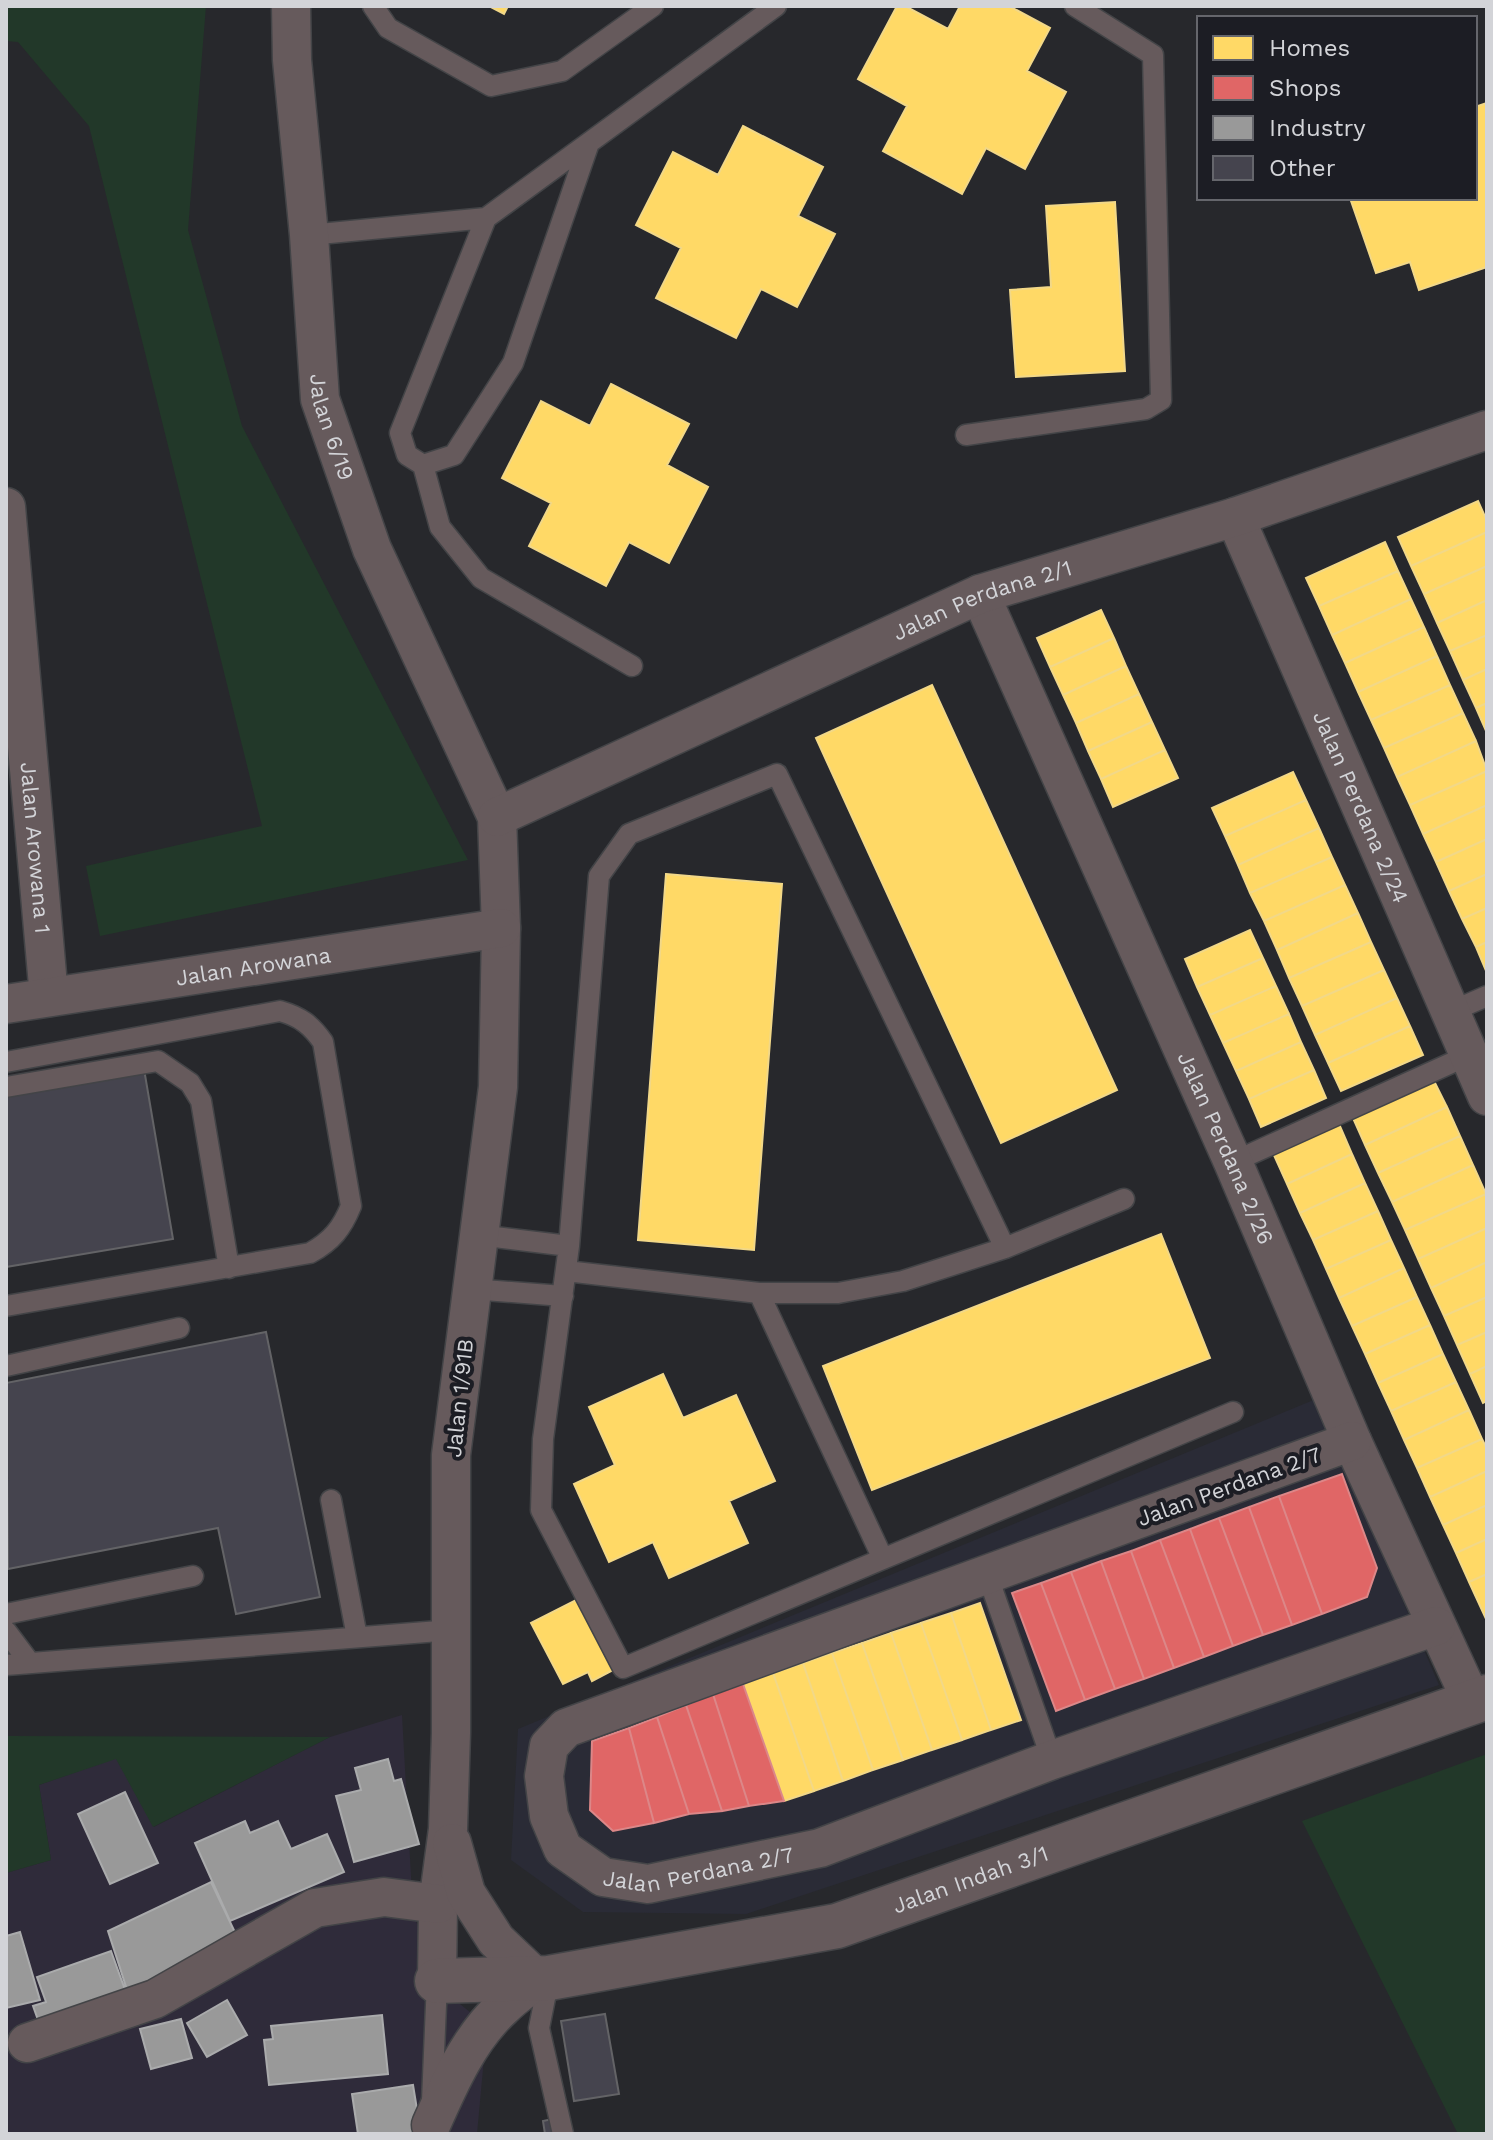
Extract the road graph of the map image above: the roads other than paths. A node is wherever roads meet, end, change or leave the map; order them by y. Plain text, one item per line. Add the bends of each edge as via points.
1 (291, 6) edge
2 (373, 6) edge
3 (653, 6) edge
4 (776, 6) edge
5 (1075, 6) edge
6 (589, 143) junction
7 (486, 218) junction
8 (309, 235) junction
9 (1487, 430) edge
10 (966, 435) dead end
11 (423, 465) junction
12 (6, 507) edge
13 (1235, 517) junction
14 (980, 594) junction
15 (632, 666) dead end
16 (497, 817) junction
17 (501, 928) junction
18 (1487, 996) edge
19 (49, 997) junction
20 (6, 1004) edge
21 (1450, 1012) junction
22 (1469, 1055) junction
23 (6, 1062) edge
24 (6, 1087) edge
25 (1487, 1096) edge
26 (1233, 1162) junction
27 (1124, 1199) dead end
28 (478, 1235) junction
29 (569, 1246) junction
30 (1005, 1248) junction
31 (229, 1268) junction
32 (566, 1271) junction
33 (471, 1289) junction
34 (759, 1293) junction
35 (563, 1296) junction
36 (6, 1306) edge
37 (179, 1328) dead end
38 (6, 1366) edge
39 (1233, 1412) dead end
40 (1352, 1441) junction
41 (331, 1500) dead end
42 (883, 1559) junction
43 (987, 1574) junction
44 (193, 1576) dead end
45 (6, 1614) edge
46 (1436, 1626) junction
47 (452, 1630) junction
48 (6, 1631) edge
49 (357, 1637) junction
50 (30, 1663) junction
51 (6, 1665) edge
52 (1480, 1700) edge
53 (1052, 1760) junction
54 (448, 1829) junction
55 (438, 1904) junction
56 (543, 1978) junction
57 (437, 1981) junction
58 (27, 2043) dead end
59 (431, 2129) edge
60 (563, 2134) edge

1 - 8 street, Jalan 6/19
2 - 3 lane via 388,28 491,86 562,71
4 - 6 lane
5 - 10 lane via 1153,55 1161,400 1146,409
6 - 7 lane
6 - 11 lane via 513,363 454,455
7 - 8 lane
7 - 11 lane via 400,433 407,455
8 - 16 street, Jalan 6/19 via 320,399 372,549
9 - 13 street, Jalan Perdana 2/1
11 - 15 lane via 440,527 481,578
12 - 19 street, Jalan Arowana 1
13 - 14 street, Jalan Perdana 2/1
13 - 21 street, Jalan Perdana 2/24
14 - 16 street, Jalan Perdana 2/1
14 - 26 street, Jalan Perdana 2/26
16 - 17 street, Jalan 1/91B
17 - 19 street, Jalan Arowana
17 - 28 street, Jalan 1/91B via 498,1087
18 - 21 lane
19 - 20 street, Jalan Arowana
21 - 22 street, Jalan Perdana 2/24
22 - 25 street, Jalan Perdana 2/24
22 - 26 lane
23 - 31 lane via 280,1011 312,1026 323,1042 351,1206 343,1226 310,1253
24 - 31 lane via 158,1061 190,1083 201,1101
26 - 40 street, Jalan Perdana 2/26
27 - 30 lane
28 - 29 lane
28 - 33 street, Jalan 1/91B
29 - 30 lane via 599,876 629,834 777,774
29 - 32 lane
30 - 34 lane via 903,1281 838,1293
31 - 36 lane
32 - 34 lane
32 - 35 lane
33 - 35 lane
33 - 47 street, Jalan 1/91B via 451,1455
34 - 42 lane
35 - 42 lane via 543,1439 541,1510 623,1668
37 - 38 lane
39 - 42 lane
40 - 43 street, Jalan Perdana 2/7
40 - 46 street, Jalan Perdana 2/26
41 - 49 lane
43 - 53 lane
43 - 53 street, Jalan Perdana 2/7 via 566,1728 549,1746 544,1776 549,1816 563,1849 603,1877 648,1884 820,1848
44 - 45 lane
46 - 52 street, Jalan Perdana 2/26
46 - 53 street, Jalan Perdana 2/7
47 - 49 lane
47 - 54 street, Jalan 1/91B
48 - 50 lane
49 - 50 lane
50 - 51 lane
52 - 56 street, Jalan Indah 3/1 via 837,1926
54 - 55 street, Jalan 1/91B
54 - 56 street via 466,1893 496,1940
55 - 57 street, Jalan 1/91B
55 - 58 street via 384,1897 315,1908 155,1999
56 - 57 street, Jalan Indah 3/1
56 - 59 street via 501,2008 473,2044
56 - 60 lane via 539,2028
57 - 59 lane

